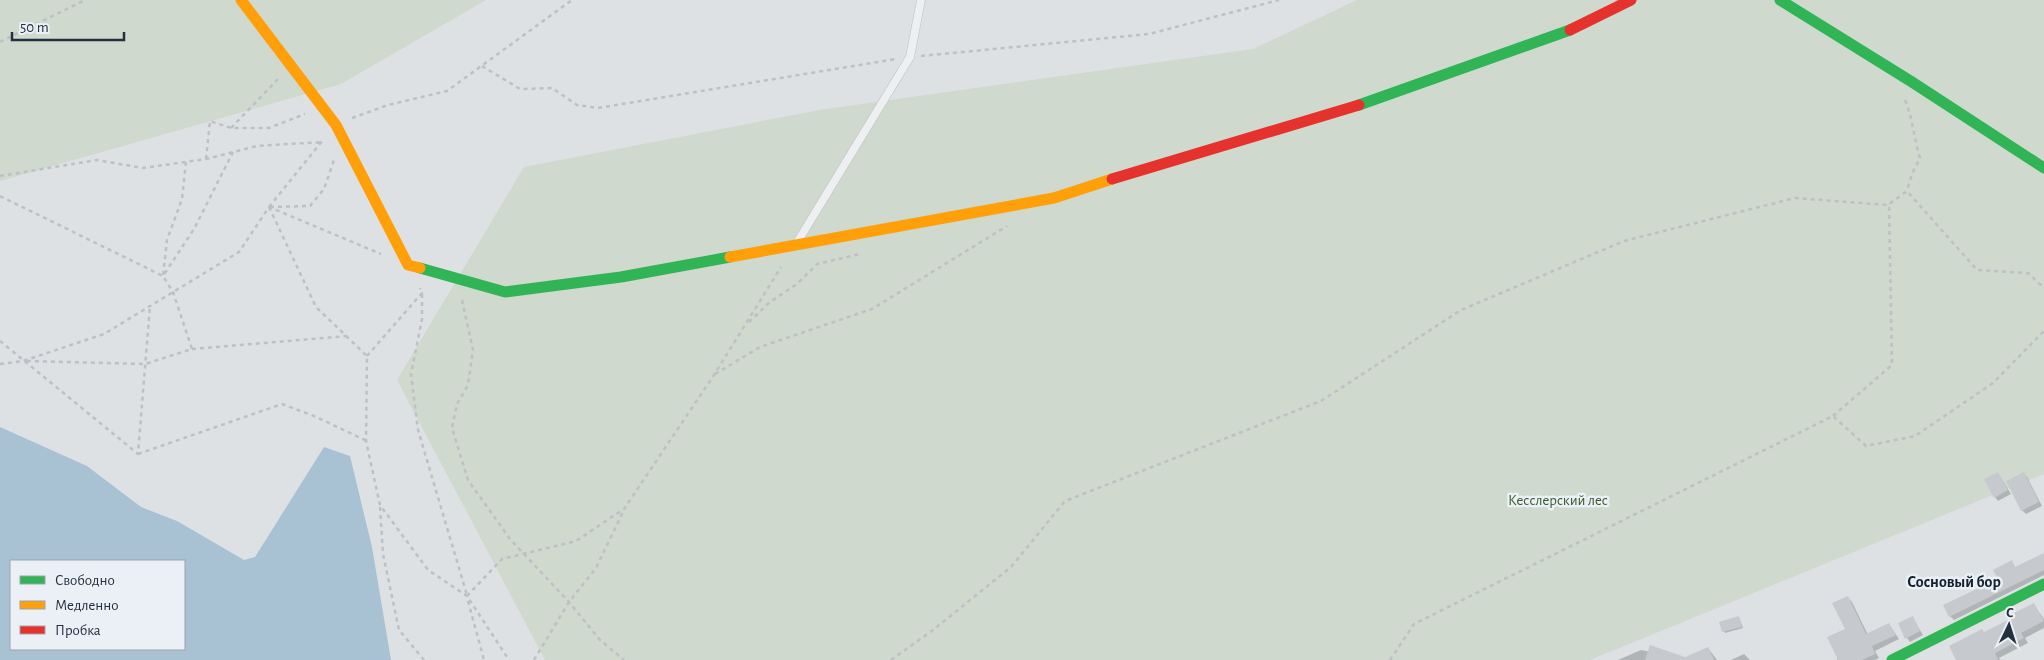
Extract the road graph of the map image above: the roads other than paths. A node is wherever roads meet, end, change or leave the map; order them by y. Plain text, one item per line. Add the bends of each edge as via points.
1 (241, 0) edge
2 (921, 0) edge
3 (1631, 0) edge
4 (1780, 0) edge
5 (2044, 168) edge
6 (794, 246) junction
7 (2044, 584) edge
8 (1892, 660) edge

1 - 6 street via 336,125 408,265 506,292 621,277
2 - 6 lane via 910,57
3 - 6 street via 1570,30 1355,108 1140,169 1054,198
4 - 5 street
7 - 8 street

